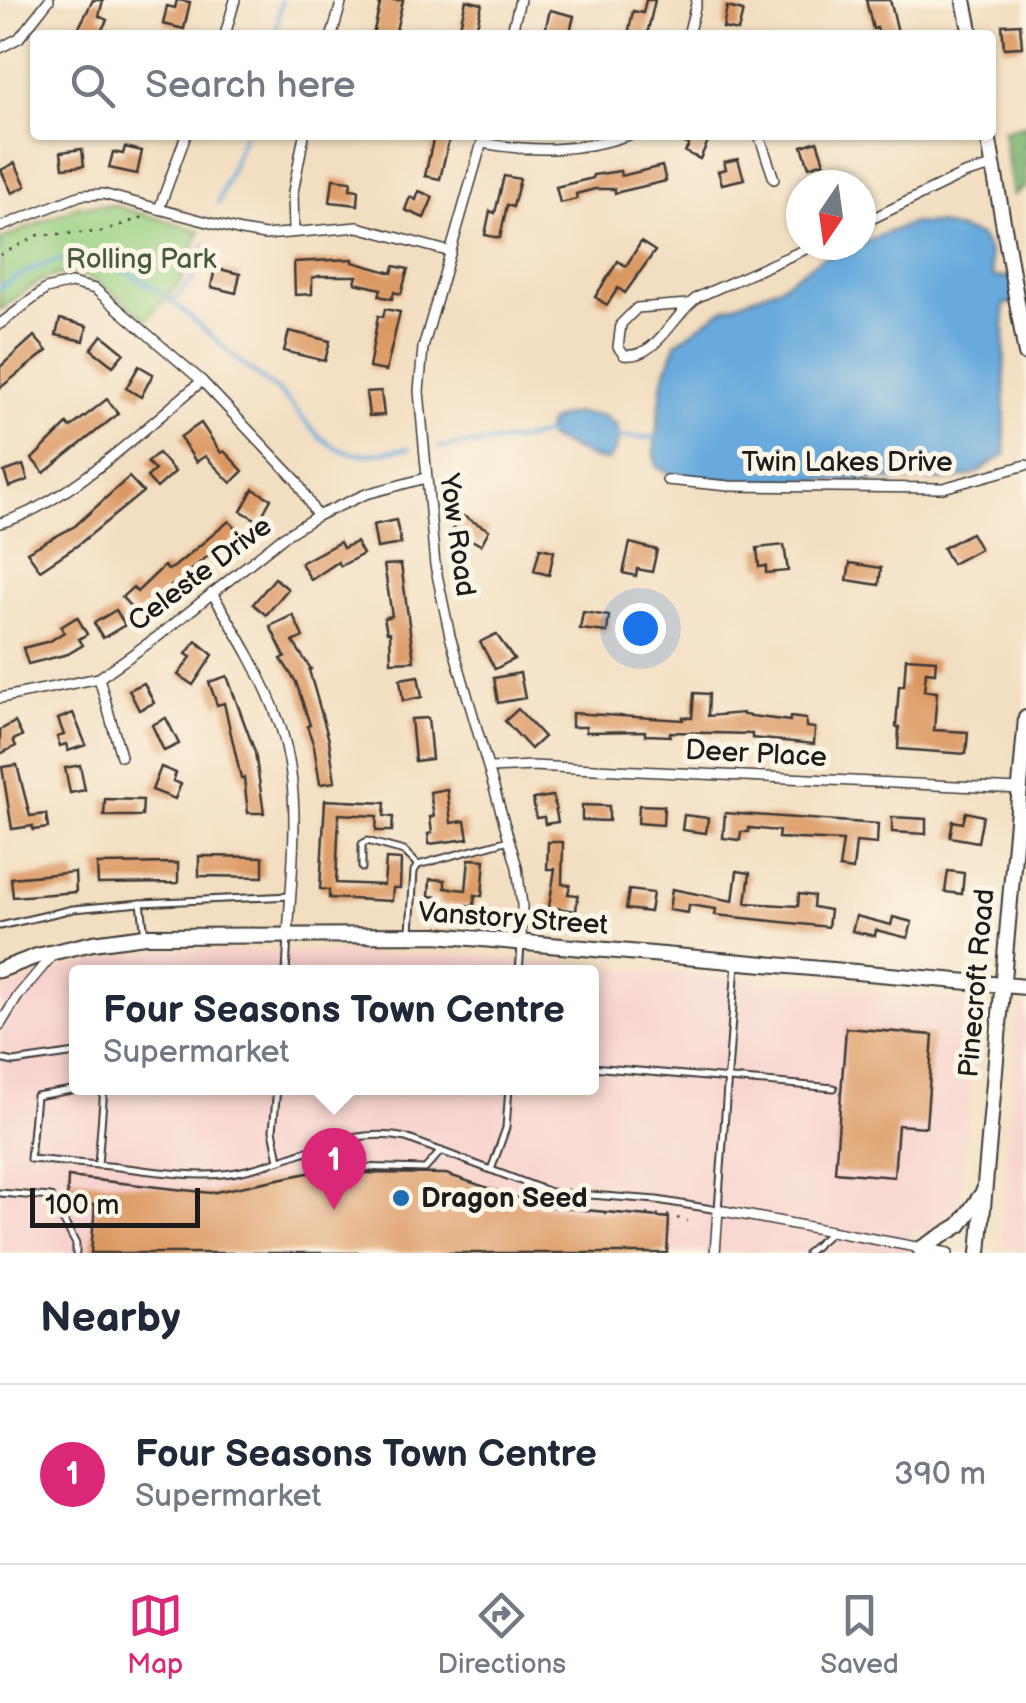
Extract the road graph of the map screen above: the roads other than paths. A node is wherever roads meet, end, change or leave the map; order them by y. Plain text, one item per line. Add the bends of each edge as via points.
1 (49, 0) edge
2 (235, 0) edge
3 (342, 0) edge
4 (520, 0) edge
5 (697, 0) edge
6 (964, 0) edge
7 (226, 30) edge
8 (333, 30) edge
9 (512, 30) edge
10 (689, 30) edge
11 (970, 30) edge
12 (0, 48) edge
13 (184, 140) edge
14 (303, 140) edge
15 (483, 140) edge
16 (489, 140) edge
17 (615, 140) edge
18 (761, 140) edge
19 (989, 140) edge
20 (992, 166) junction
21 (774, 178) dead end
22 (159, 209) junction
23 (876, 217) edge
24 (0, 227) edge
25 (294, 232) junction
26 (451, 252) junction
27 (786, 258) edge
28 (688, 304) junction
29 (0, 324) edge
30 (1026, 354) edge
31 (202, 380) junction
32 (1026, 466) edge
33 (426, 478) junction
34 (666, 480) dead end
35 (318, 516) junction
36 (0, 523) edge
37 (212, 594) junction
38 (100, 678) junction
39 (0, 698) edge
40 (1026, 718) edge
41 (1025, 750) edge
42 (121, 756) dead end
43 (490, 768) junction
44 (1020, 789) junction
45 (509, 840) junction
46 (418, 865) junction
47 (362, 868) dead end
48 (290, 896) junction
49 (141, 904) junction
50 (0, 926) edge
51 (410, 935) junction
52 (145, 936) junction
53 (288, 936) junction
54 (521, 940) junction
55 (55, 952) junction
56 (736, 962) junction
57 (286, 965) edge
58 (519, 965) edge
59 (0, 970) edge
60 (1002, 986) junction
61 (1026, 987) edge
62 (0, 1026) edge
63 (69, 1054) edge
64 (0, 1059) edge
65 (599, 1069) edge
66 (729, 1079) junction
67 (834, 1088) dead end
68 (69, 1090) edge
69 (103, 1095) edge
70 (276, 1095) edge
71 (508, 1095) edge
72 (334, 1143) junction
73 (441, 1150) junction
74 (279, 1160) junction
75 (98, 1166) junction
76 (491, 1170) junction
77 (984, 1190) junction
78 (0, 1192) edge
79 (718, 1210) junction
80 (831, 1232) junction
81 (922, 1251) edge
82 (76, 1253) edge
83 (715, 1253) edge
84 (807, 1253) edge
85 (948, 1253) edge
86 (979, 1253) edge

1 - 12 street via 20,38
2 - 7 street
3 - 8 street
4 - 9 street
5 - 10 street
6 - 11 street
13 - 22 street
14 - 25 street
15 - 26 street, Yow Road
16 - 17 street via 550,151
18 - 21 street
19 - 20 street
20 - 23 street
20 - 30 street
22 - 24 street via 104,194 81,195
22 - 25 street via 265,235
25 - 26 street via 358,227
26 - 33 street, Yow Road via 422,362
27 - 28 street
28 - 28 street via 652,346 632,356 618,347 621,324 637,308
29 - 31 street via 46,289 71,283 96,290
31 - 35 street via 296,480
31 - 36 street via 63,494
32 - 34 street, Twin Lakes Drive via 943,488
33 - 35 street, Celeste Drive
33 - 43 street, Yow Road via 450,636
35 - 37 street, Celeste Drive
37 - 38 street, Celeste Drive
37 - 48 street via 245,646 281,726 291,773
38 - 39 street, Celeste Drive
38 - 42 street
40 - 41 street, Pinecroft Road
41 - 44 street, Pinecroft Road
43 - 44 street, Deer Place
43 - 45 street, Yow Road
44 - 60 street, Pinecroft Road
45 - 46 lane
45 - 54 street, Yow Road via 522,905
46 - 47 lane via 404,851 367,841
46 - 51 lane
48 - 49 lane
48 - 53 street
49 - 50 lane
49 - 52 lane
51 - 53 street, Vanstory Street
51 - 54 street, Vanstory Street
52 - 53 street, Vanstory Street
52 - 55 street, Vanstory Street
53 - 57 lane
54 - 56 street, Vanstory Street
54 - 58 lane
55 - 59 street, Vanstory Street
55 - 62 street
56 - 60 street, Vanstory Street
56 - 66 lane
60 - 61 street, Vanstory Street
60 - 77 street, Pinecroft Road
63 - 64 lane
65 - 66 lane
66 - 67 lane
66 - 79 lane
68 - 75 lane via 36,1096 30,1159
69 - 75 lane
70 - 74 lane
71 - 76 lane via 506,1128
72 - 73 lane via 386,1135
72 - 73 lane via 339,1160 354,1166 426,1169
72 - 74 lane
73 - 76 lane
74 - 75 lane via 220,1175
76 - 79 lane via 550,1192
77 - 81 street via 960,1225
77 - 86 street, Pinecroft Road
78 - 82 lane via 51,1197
79 - 80 street
79 - 83 street
80 - 81 street
80 - 84 lane
81 - 85 street

